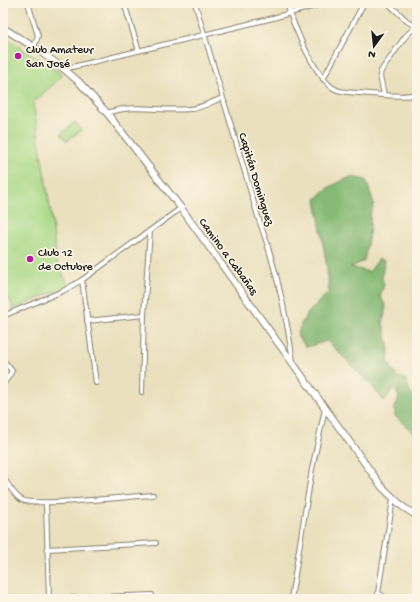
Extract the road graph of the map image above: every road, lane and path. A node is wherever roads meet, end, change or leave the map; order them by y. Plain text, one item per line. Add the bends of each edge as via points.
1 (28, 3) edge
2 (124, 3) edge
3 (195, 3) edge
4 (287, 3) edge
5 (325, 3) edge
6 (364, 3) edge
7 (388, 3) edge
8 (290, 13) junction
9 (416, 26) edge
10 (3, 28) edge
11 (204, 35) junction
12 (34, 47) junction
13 (139, 51) junction
14 (64, 69) junction
15 (323, 78) junction
16 (417, 94) edge
17 (384, 95) junction
18 (222, 98) junction
19 (107, 113) junction
20 (181, 208) junction
21 (150, 231) junction
22 (82, 280) junction
23 (144, 314) junction
24 (3, 316) edge
25 (88, 321) junction
26 (3, 360) edge
27 (293, 362) junction
28 (96, 383) dead end
29 (3, 385) edge
30 (142, 392) dead end
31 (325, 409) junction
32 (3, 477) edge
33 (153, 495) dead end
34 (393, 499) junction
35 (46, 503) junction
36 (417, 516) edge
37 (156, 543) dead end
38 (47, 549) junction
39 (378, 593) junction
40 (152, 594) dead end
41 (49, 599) edge
42 (55, 599) edge
43 (291, 599) edge
44 (377, 599) edge
45 (388, 599) edge

1 - 12 street via 38,36
2 - 13 street
3 - 11 street, Capitán Dominguez
4 - 8 street
5 - 8 street
6 - 15 street
7 - 9 street
8 - 11 street
8 - 15 street via 310,58
9 - 17 street via 381,71
10 - 12 street, Camino a Cabañas
11 - 13 street
11 - 18 street, Capitán Dominguez
12 - 14 street, Camino a Cabañas
13 - 14 street
14 - 19 street, Camino a Cabañas via 80,82
15 - 17 street via 338,90
16 - 17 street
18 - 19 street via 197,108 124,108
18 - 27 street, Capitán Dominguez via 270,250 290,337
19 - 20 street, Camino a Cabañas
20 - 21 street
20 - 27 street, Camino a Cabañas
21 - 22 street
21 - 23 street
22 - 24 street via 63,291
22 - 25 street
23 - 25 street
23 - 30 street
25 - 28 street
26 - 29 street via 12,371
27 - 31 street, Camino a Cabañas
31 - 34 street, Camino a Cabañas
31 - 43 street via 312,469
32 - 35 street via 22,500
33 - 35 street
34 - 36 street, Camino a Cabañas
34 - 39 street
35 - 38 street
37 - 38 street
38 - 41 street
39 - 44 street
39 - 45 street
40 - 42 street

